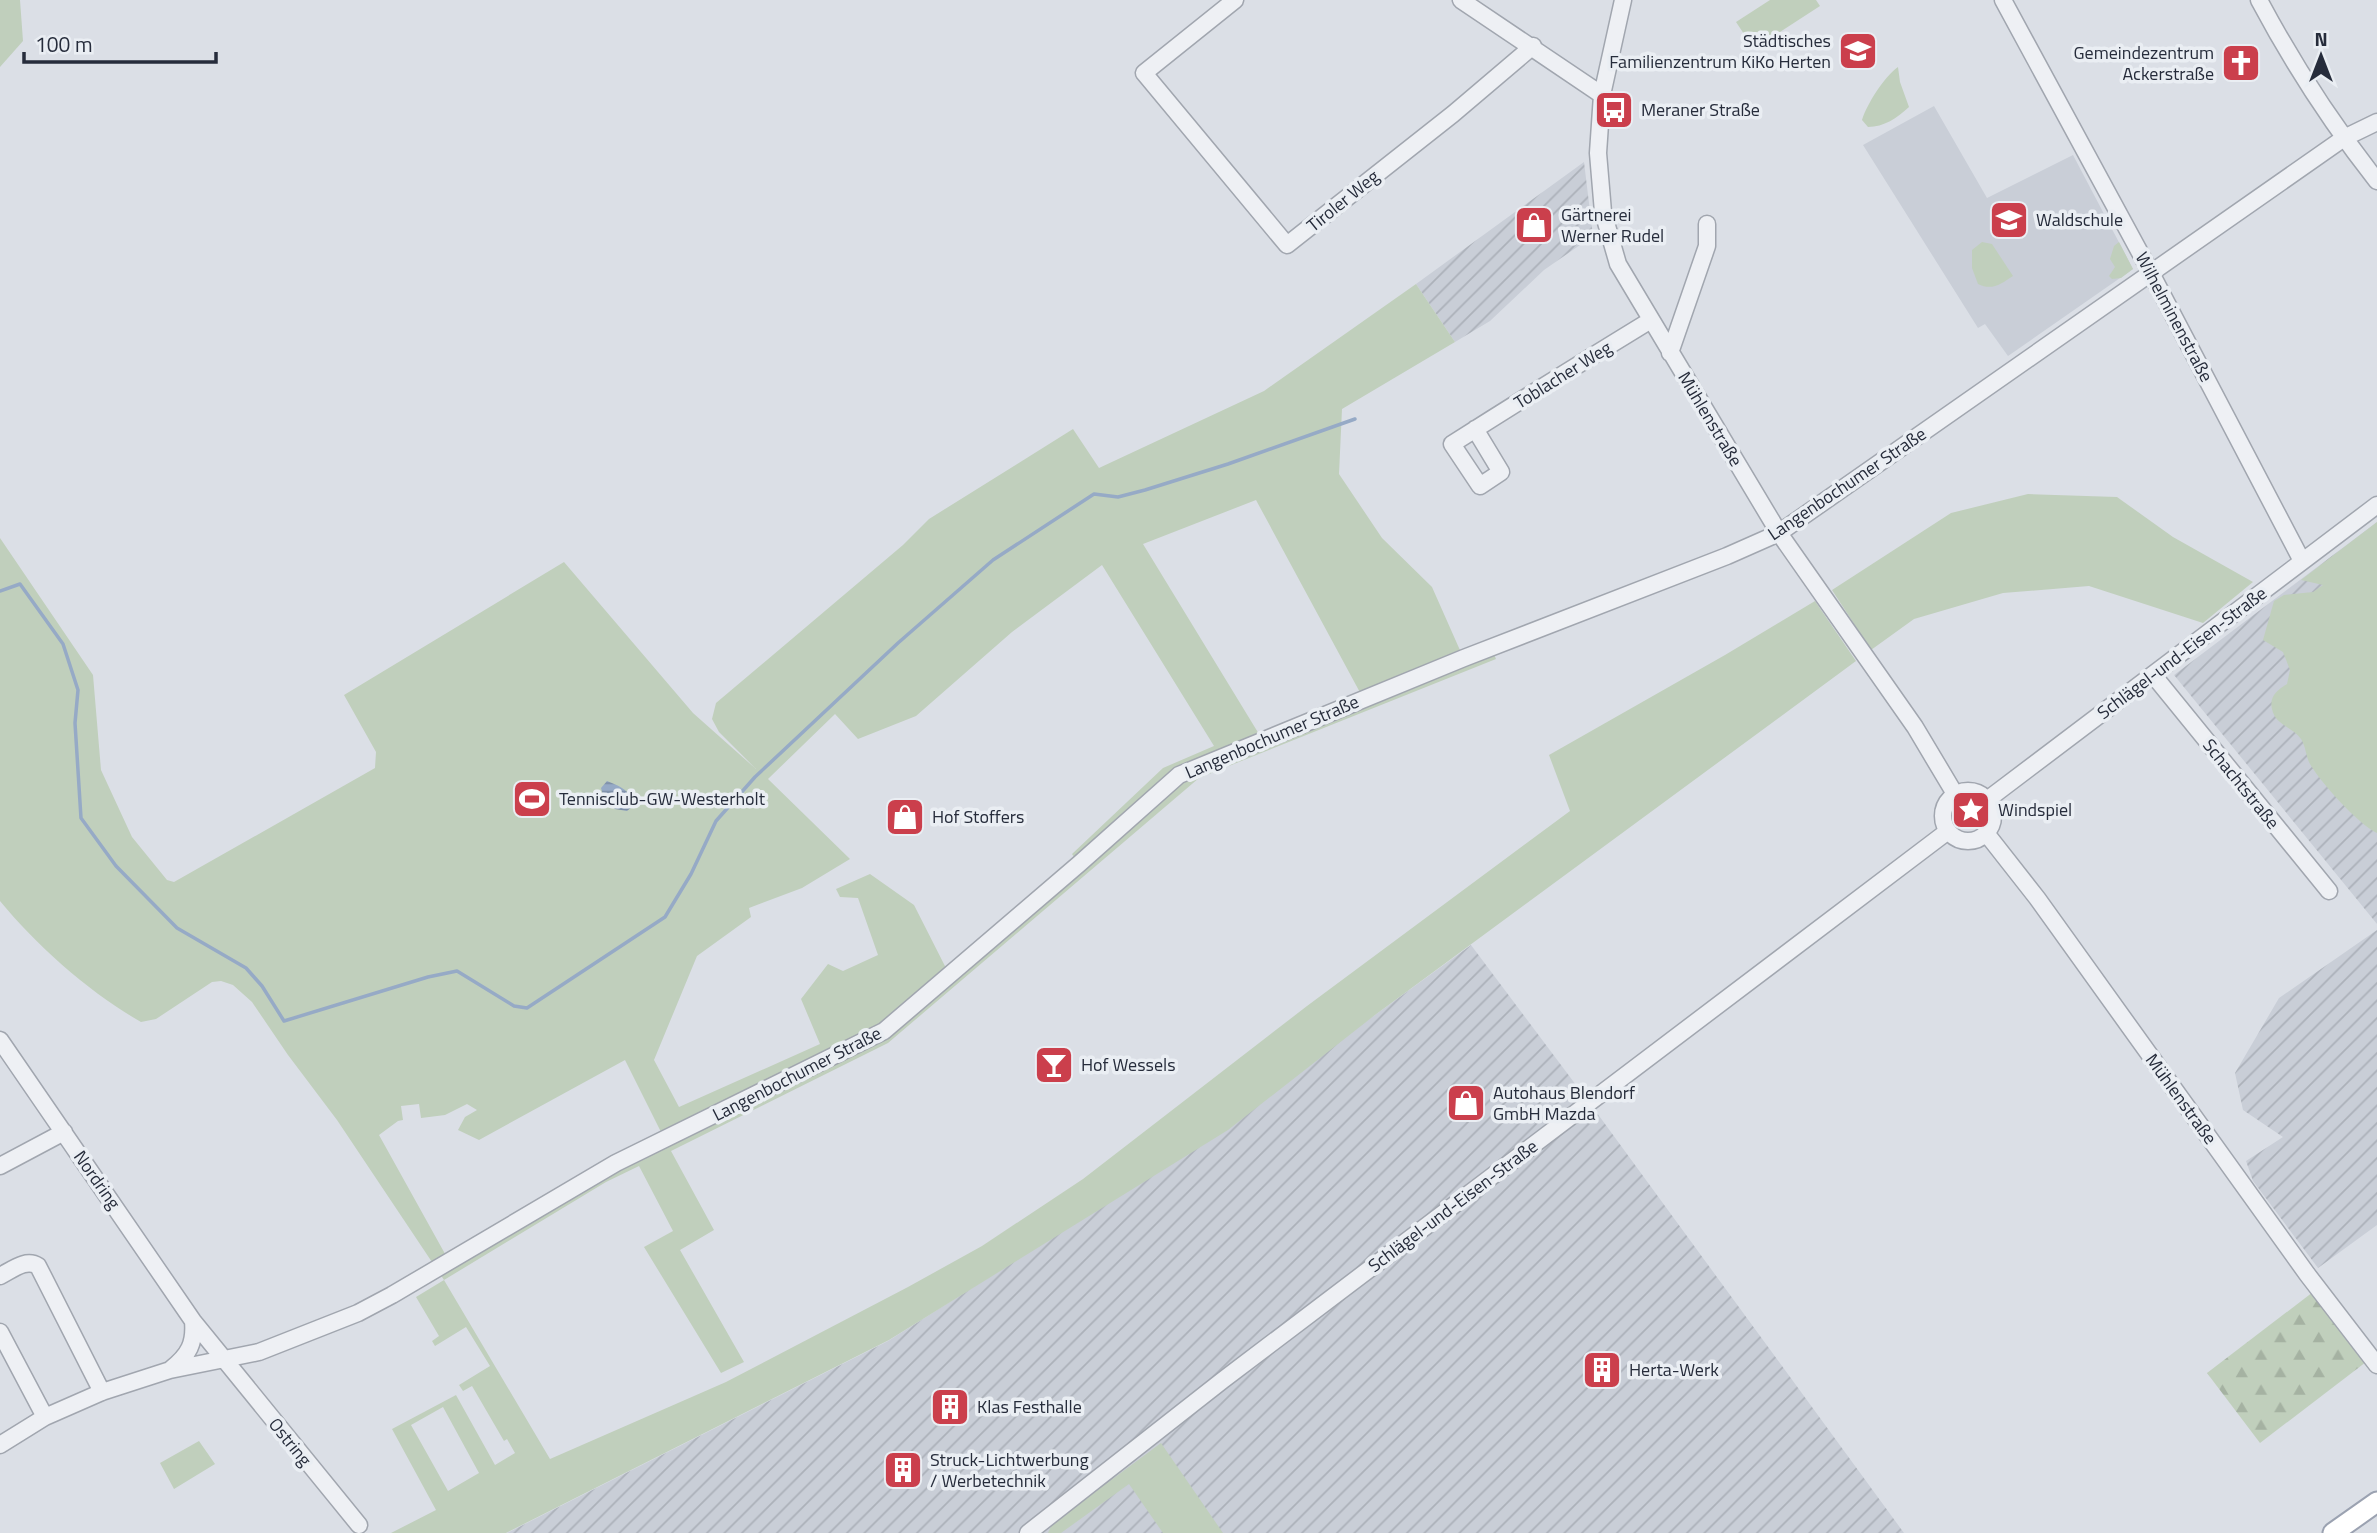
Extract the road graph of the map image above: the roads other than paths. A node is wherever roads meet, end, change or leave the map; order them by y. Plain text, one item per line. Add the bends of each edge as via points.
1 (1235, 0) edge
2 (1461, 0) edge
3 (1623, 0) edge
4 (2003, 0) edge
5 (2259, 0) edge
6 (1533, 46) junction
7 (1602, 95) junction
8 (2377, 122) edge
9 (2344, 138) junction
10 (2377, 181) edge
11 (1707, 224) dead end
12 (2151, 273) junction
13 (1651, 320) junction
14 (1670, 353) junction
15 (1475, 429) dead end
16 (2377, 505) edge
17 (1779, 533) junction
18 (2302, 561) junction
19 (2154, 676) junction
20 (1955, 794) junction
21 (1987, 800) junction
22 (1948, 831) junction
23 (1986, 833) junction
24 (2329, 891) dead end
25 (0, 1040) edge
26 (64, 1132) junction
27 (0, 1166) edge
28 (0, 1276) edge
29 (193, 1321) junction
30 (0, 1332) edge
31 (223, 1358) junction
32 (2377, 1365) edge
33 (170, 1370) junction
34 (102, 1392) junction
35 (45, 1417) junction
36 (0, 1444) edge
37 (2377, 1502) edge
38 (359, 1524) dead end
39 (1028, 1533) edge
40 (2333, 1533) edge

1 - 6 street, Tiroler Weg via 1144,73 1287,244
2 - 6 street
3 - 7 street, Mühlenstraße
4 - 12 street, Wilhelminenstraße
5 - 9 street via 2286,51
6 - 7 street
7 - 13 street, Mühlenstraße via 1598,153 1603,212 1618,264
8 - 9 street, Langenbochumer Straße
9 - 10 street
9 - 12 street, Langenbochumer Straße
11 - 14 street via 1707,246
12 - 17 street, Langenbochumer Straße
12 - 18 street, Wilhelminenstraße
13 - 14 street, Mühlenstraße
13 - 15 street, Toblacher Weg
14 - 17 street, Mühlenstraße
16 - 18 street, Schlägel-und-Eisen-Straße
17 - 20 street, Mühlenstraße
17 - 31 street, Langenbochumer Straße via 1179,775 884,1031 617,1163 358,1313 258,1352
18 - 19 street, Schlägel-und-Eisen-Straße
19 - 21 street, Schlägel-und-Eisen-Straße
19 - 24 street, Schachtstraße
20 - 21 street via 1972,792
20 - 22 street via 1943,810
21 - 23 street via 1993,816
22 - 23 street via 1967,841
22 - 39 street, Schlägel-und-Eisen-Straße
23 - 32 street, Mühlenstraße
25 - 26 street, Nordring
26 - 27 street
26 - 29 street, Nordring
28 - 34 street via 25,1263 38,1266
29 - 31 street, Nordring
29 - 33 street via 190,1351
30 - 35 street
31 - 33 street, Langenbochumer Straße
31 - 38 street, Ostring
33 - 34 street, Langenbochumer Straße
34 - 35 street, Langenbochumer Straße
35 - 36 street, Langenbochumer Straße
37 - 40 main road

